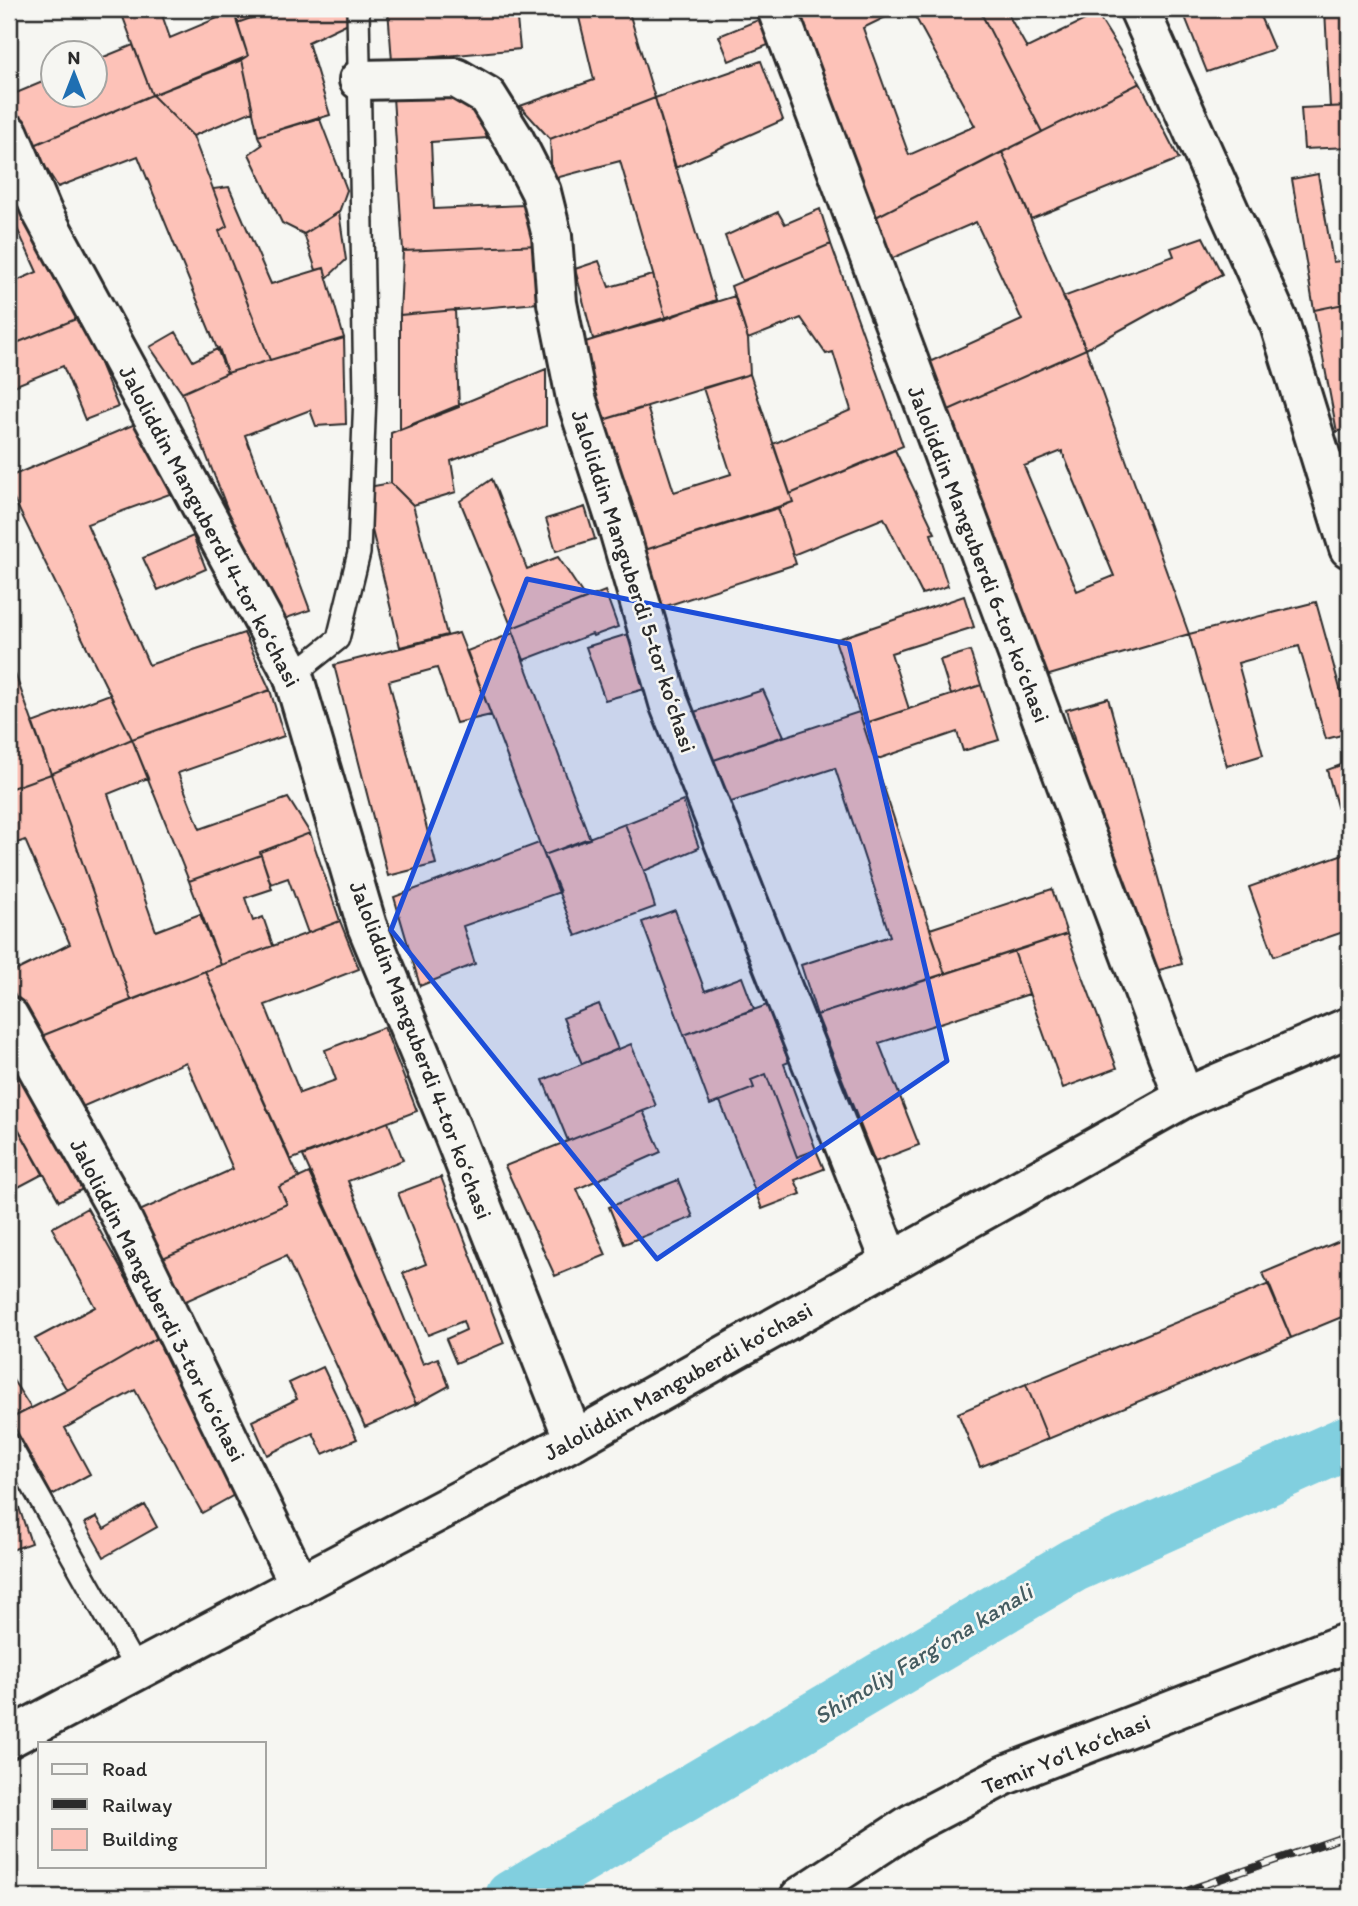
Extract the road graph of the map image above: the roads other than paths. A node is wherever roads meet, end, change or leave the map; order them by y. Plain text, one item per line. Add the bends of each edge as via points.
1 (358, 9) edge
2 (777, 9) edge
3 (1139, 9) edge
4 (359, 79) junction
5 (9, 134) edge
6 (1349, 548) edge
7 (293, 675) junction
8 (9, 1017) edge
9 (1349, 1027) edge
10 (1184, 1098) junction
11 (891, 1262) junction
12 (575, 1440) junction
13 (9, 1444) edge
14 (300, 1586) junction
15 (1349, 1642) edge
16 (136, 1669) junction
17 (9, 1738) edge
18 (800, 1897) edge

1 - 4 lane
2 - 10 street, Jaloliddin Manguberdi 6-tor koʻchasi
3 - 6 street via 1280,326
4 - 7 lane via 365,394 359,553 338,639
4 - 11 street, Jaloliddin Manguberdi 5-tor koʻchasi via 456,78 487,96 541,192 576,398 669,704
5 - 7 street, Jaloliddin Manguberdi 4-tor koʻchasi via 42,212
7 - 12 street, Jaloliddin Manguberdi 4-tor koʻchasi via 367,926
8 - 14 street, Jaloliddin Manguberdi 3-tor koʻchasi via 118,1211
9 - 10 street, Jaloliddin Manguberdi koʻchasi
10 - 11 street, Jaloliddin Manguberdi koʻchasi
11 - 12 street, Jaloliddin Manguberdi koʻchasi
12 - 14 street, Jaloliddin Manguberdi koʻchasi
13 - 16 lane
14 - 16 street, Jaloliddin Manguberdi koʻchasi
15 - 18 street, Temir Yoʻl koʻchasi via 1005,1775 913,1823
16 - 17 street, Jaloliddin Manguberdi koʻchasi

